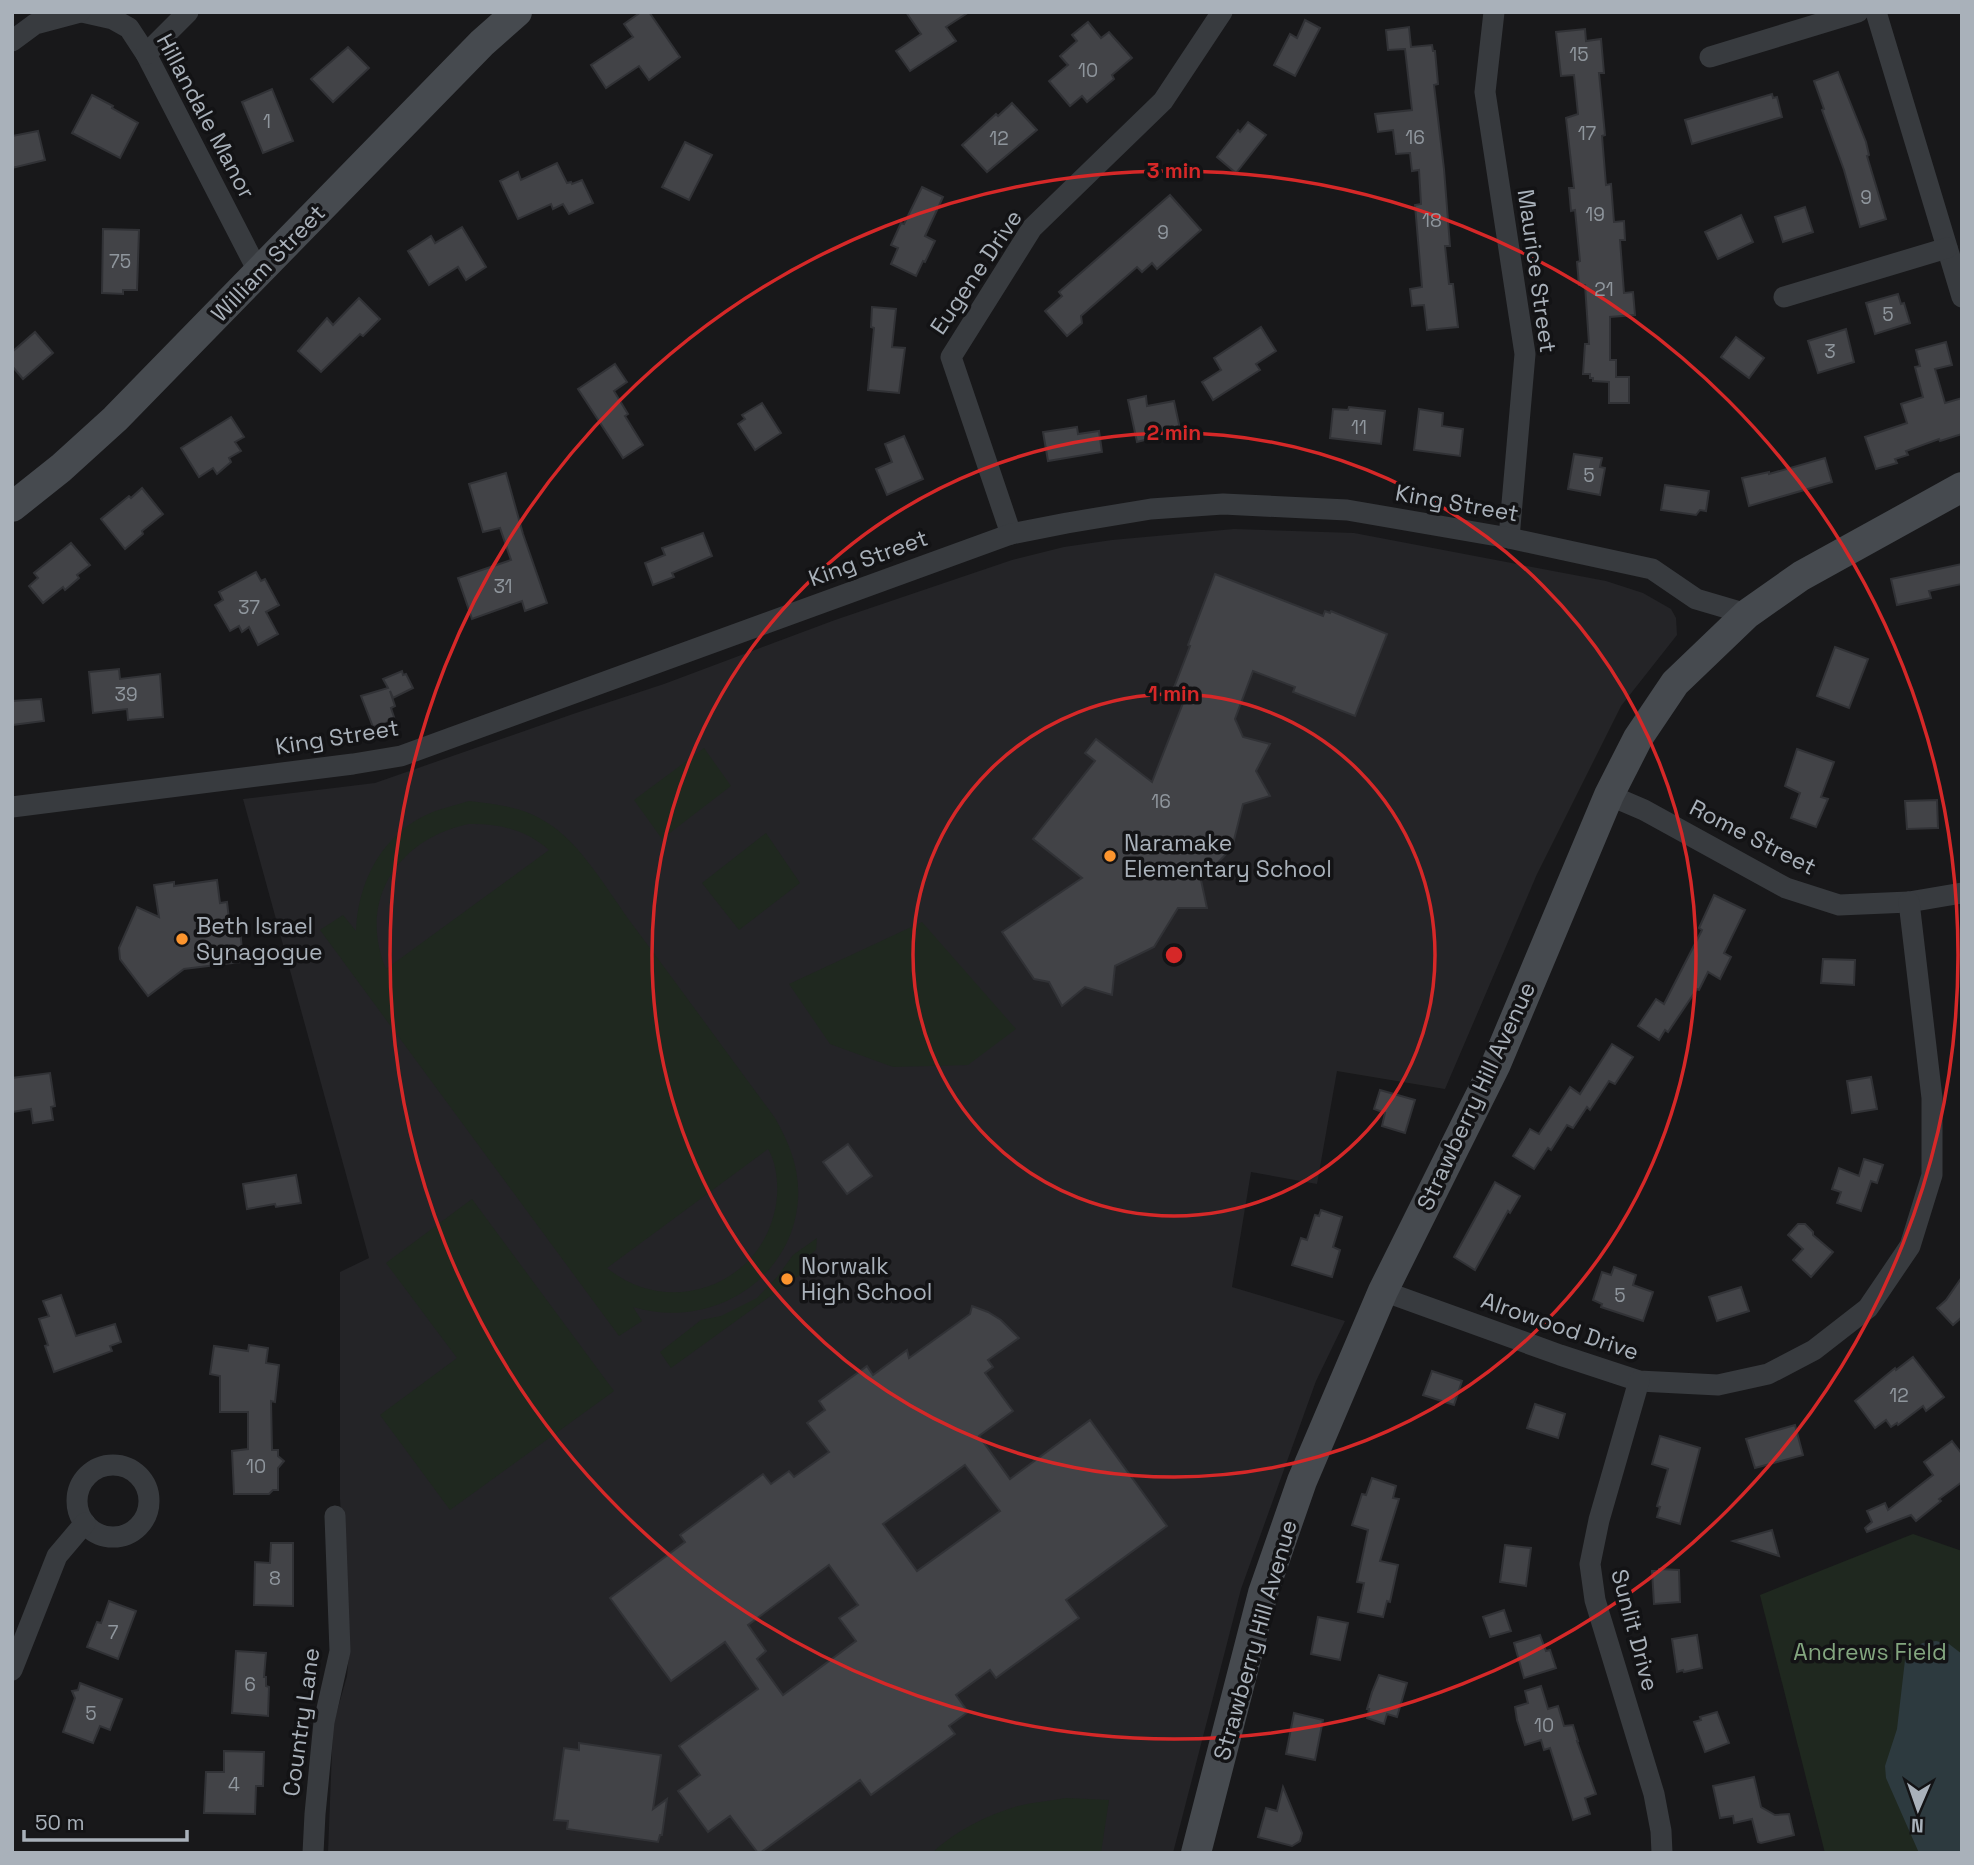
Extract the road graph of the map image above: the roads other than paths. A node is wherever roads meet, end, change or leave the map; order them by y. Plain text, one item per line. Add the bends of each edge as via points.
1 (81, 12) edge
2 (188, 12) edge
3 (517, 12) edge
4 (1222, 12) edge
5 (1494, 12) edge
6 (1858, 12) edge
7 (1876, 12) edge
8 (12, 41) edge
9 (146, 54) junction
10 (1710, 57) dead end
11 (1947, 248) junction
12 (259, 273) junction
13 (1784, 297) dead end
14 (1962, 297) edge
15 (1962, 487) edge
16 (12, 506) edge
17 (1011, 534) junction
18 (1509, 538) junction
19 (1747, 614) junction
20 (1608, 795) junction
21 (12, 807) edge
22 (1962, 893) edge
23 (1909, 902) junction
24 (1384, 1291) junction
25 (1639, 1381) junction
26 (335, 1516) dead end
27 (85, 1523) dead end
28 (12, 1670) edge
29 (313, 1853) edge
30 (1196, 1853) edge
31 (1662, 1853) edge

1 - 8 street, Hillandale Manor via 35,23
1 - 9 street, Hillandale Manor via 129,28
2 - 9 street
3 - 12 main road, William Street
4 - 17 street, Eugene Drive via 1163,101 1032,229 951,357
5 - 18 street, Maurice Street via 1485,92 1525,354
6 - 10 street
7 - 11 street
9 - 12 street, Hillandale Manor
11 - 13 street
11 - 14 street
12 - 16 main road, William Street via 115,419
15 - 19 main road, Strawberry Hill Avenue via 1801,576
17 - 18 street, King Street via 1151,509 1223,504 1347,510
17 - 21 street, King Street via 401,756
18 - 19 street, King Street via 1652,569 1696,598
19 - 20 main road, Strawberry Hill Avenue via 1675,683
20 - 23 street, Rome Street via 1786,888 1839,905
20 - 24 main road, Strawberry Hill Avenue via 1496,1064
22 - 23 street, Rome Street
23 - 25 street, Alrowood Drive via 1932,1098 1932,1175 1910,1247 1868,1308 1814,1350 1768,1374 1718,1385
24 - 25 street, Alrowood Drive
24 - 30 main road, Strawberry Hill Avenue via 1303,1481 1263,1593
25 - 31 street, Sunlit Drive via 1590,1564 1595,1600 1654,1794
26 - 29 street, Country Lane via 340,1651 324,1722
27 - 28 street via 57,1556

